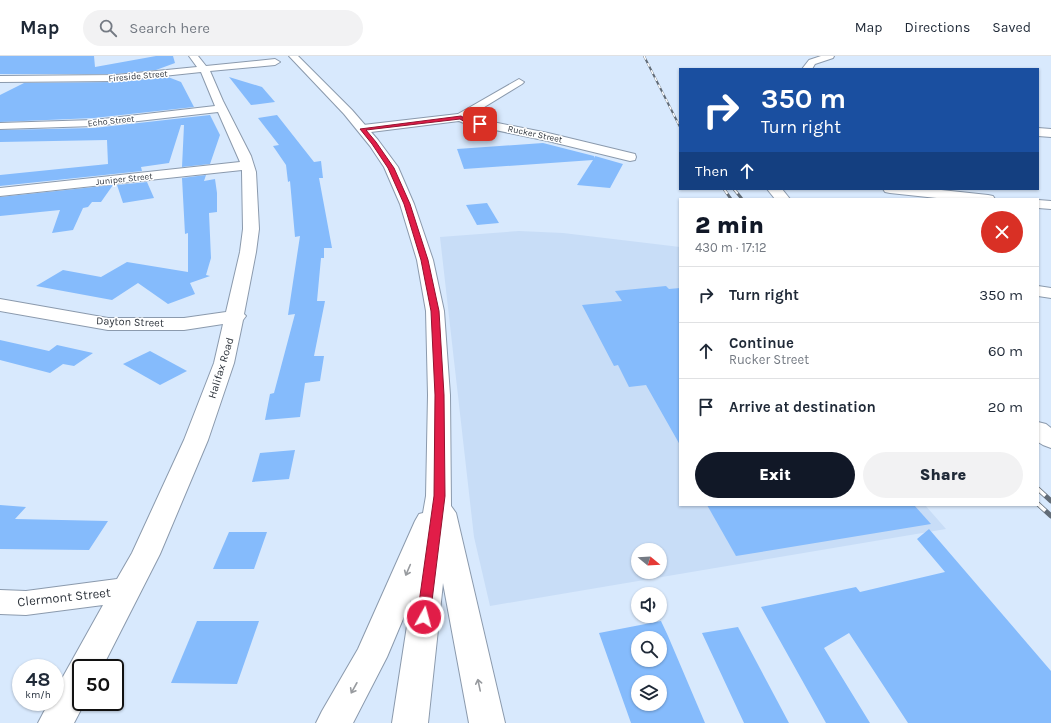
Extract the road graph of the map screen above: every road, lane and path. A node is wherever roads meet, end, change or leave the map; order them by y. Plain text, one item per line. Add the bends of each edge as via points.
1 (293, 56) edge
2 (830, 56) edge
3 (198, 62) edge
4 (276, 62) dead end
5 (808, 68) edge
6 (0, 79) edge
7 (519, 82) dead end
8 (222, 108) junction
9 (461, 117) junction
10 (0, 126) edge
11 (363, 129) junction
12 (1039, 132) edge
13 (1051, 133) edge
14 (630, 157) dead end
15 (247, 165) junction
16 (775, 190) edge
17 (900, 190) edge
18 (0, 192) edge
19 (782, 198) edge
20 (978, 198) edge
21 (1039, 204) edge
22 (1051, 206) edge
23 (1039, 291) edge
24 (1051, 293) edge
25 (0, 306) edge
26 (236, 316) junction
27 (1039, 430) edge
28 (1051, 440) edge
29 (440, 496) junction
30 (128, 590) junction
31 (0, 602) edge
32 (90, 659) edge
33 (72, 693) edge
34 (56, 723) edge
35 (334, 723) edge
36 (410, 723) edge
37 (487, 723) edge

1 - 11 street
2 - 5 street via 812,62
3 - 4 street, Fireside Street
3 - 6 street, Fireside Street via 116,78
3 - 8 street, Halifax Road via 206,72
7 - 9 street
8 - 10 street, Echo Street via 94,123
8 - 15 street, Halifax Road
9 - 11 street
9 - 14 street, Rucker Street via 466,121 555,138
11 - 29 street via 393,173 407,204 428,274 436,318
12 - 13 street
15 - 18 street, Juniper Street
15 - 26 street, Halifax Road via 251,229
16 - 19 street
17 - 20 street
21 - 22 street
23 - 24 street
25 - 26 street, Dayton Street via 108,324 184,324
26 - 30 street, Halifax Road via 224,363 196,440
27 - 28 street
29 -> 35 street via 371,657
29 - 36 street
37 -> 29 street
30 - 31 street, Clermont Street via 26,603
30 - 32 street, Halifax Road
33 - 34 street

